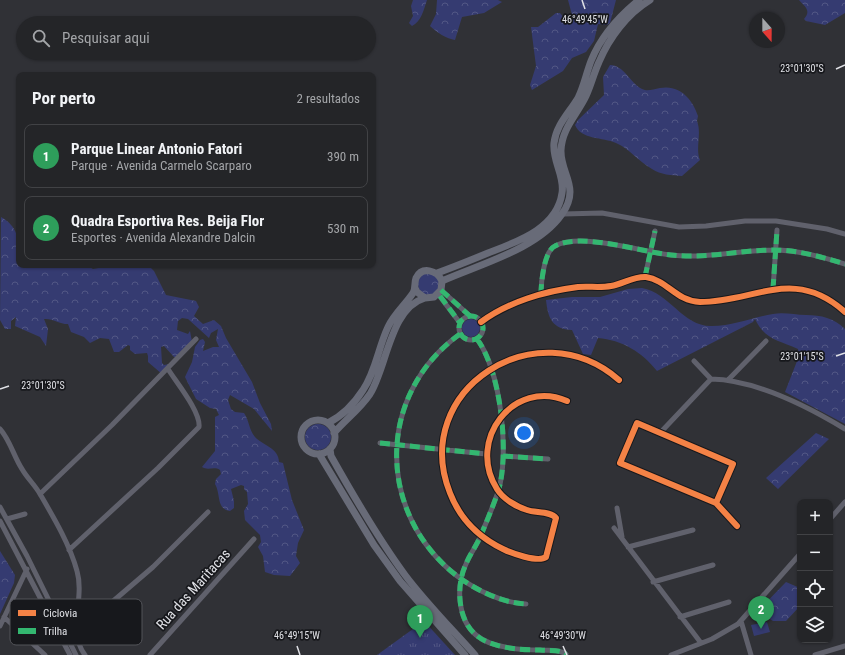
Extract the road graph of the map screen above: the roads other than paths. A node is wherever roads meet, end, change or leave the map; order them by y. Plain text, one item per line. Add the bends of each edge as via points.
1 (639, 0) edge
2 (650, 0) edge
3 (563, 214) junction
4 (777, 230) dead end
5 (655, 232) dead end
6 (845, 234) edge
7 (776, 250) junction
8 (650, 252) junction
9 (845, 264) edge
10 (437, 273) junction
11 (645, 277) junction
12 (442, 281) junction
13 (415, 288) junction
14 (773, 288) junction
15 (440, 292) junction
16 (541, 294) junction
17 (425, 298) junction
18 (845, 312) edge
19 (470, 316) junction
20 (481, 322) junction
21 (460, 323) junction
22 (460, 334) junction
23 (196, 339) dead end
24 (477, 339) junction
25 (766, 341) dead end
26 (694, 361) dead end
27 (168, 368) junction
28 (491, 369) junction
29 (710, 379) junction
30 (618, 380) dead end
31 (728, 380) junction
32 (568, 401) dead end
33 (501, 416) junction
34 (328, 423) junction
35 (0, 429) edge
36 (845, 429) edge
37 (334, 433) junction
38 (660, 433) junction
39 (380, 443) dead end
40 (397, 445) junction
41 (330, 449) junction
42 (442, 450) junction
43 (320, 454) junction
44 (486, 454) junction
45 (503, 456) junction
46 (548, 459) dead end
47 (498, 491) junction
48 (40, 494) junction
49 (845, 502) edge
50 (716, 503) junction
51 (0, 507) edge
52 (617, 508) dead end
53 (208, 512) dead end
54 (25, 514) dead end
55 (833, 516) edge
56 (7, 520) junction
57 (0, 521) edge
58 (737, 526) dead end
59 (614, 528) dead end
60 (693, 530) dead end
61 (481, 536) junction
62 (254, 539) dead end
63 (623, 540) junction
64 (628, 548) junction
65 (69, 550) junction
66 (797, 557) edge
67 (713, 565) dead end
68 (32, 566) junction
69 (26, 570) junction
70 (461, 579) junction
71 (653, 582) junction
72 (12, 599) edge
73 (41, 599) edge
74 (48, 599) edge
75 (78, 599) edge
76 (116, 599) edge
77 (729, 602) dead end
78 (10, 604) edge
79 (526, 604) dead end
80 (4, 617) junction
81 (680, 617) junction
82 (741, 621) junction
83 (10, 623) edge
84 (0, 626) edge
85 (701, 643) junction
86 (34, 645) edge
87 (65, 645) edge
88 (71, 645) edge
89 (81, 645) edge
90 (845, 646) edge
91 (566, 654) dead end
92 (45, 655) edge
93 (70, 655) edge
94 (76, 655) edge
95 (85, 655) edge
96 (150, 655) edge
97 (465, 655) edge
98 (475, 655) edge
99 (671, 655) edge
100 (751, 655) edge
101 (815, 655) edge

1 - 10 main road via 617,20 598,46 580,93 558,128 554,153 563,189 560,202 550,217 536,230 517,241
2 - 3 main road via 632,13 610,40 586,96 562,136 561,152 570,190
3 - 6 street via 602,213 679,227 745,220 776,221
3 - 12 main road via 529,244
4 - 7 street
5 - 8 street
7 - 8 street via 702,256
7 - 9 street
7 - 14 street
8 - 11 street
8 - 16 street via 612,244 583,242 555,246 546,260
10 - 12 main road
10 - 13 main road via 428,270 419,274
11 - 14 street via 691,301 714,301
11 - 16 street via 606,287 573,288
12 - 15 main road
13 - 17 main road
13 - 34 main road via 399,308 388,328 364,390 350,407
14 - 18 street via 798,289 818,294 837,304
15 - 17 main road
15 - 19 street
15 - 21 street
16 - 20 street via 506,308
17 - 37 main road via 416,300 394,331 381,371 370,394
19 - 20 street via 478,318
19 - 21 street
20 - 24 street via 482,332
21 - 22 street
22 - 24 street via 469,340
22 - 40 street via 436,354 417,379 405,405
23 - 27 street
24 - 28 street
25 - 31 street
26 - 29 street
27 - 48 street
27 - 65 street via 194,410 199,427
28 - 30 street via 516,357 557,352 584,358
28 - 33 street
28 - 42 street via 469,387 459,400 447,423
29 - 31 street
29 - 38 street
31 - 36 street via 782,397 817,412
32 - 33 street via 553,397 537,397 522,402
33 - 44 street via 492,432
33 - 45 street
34 - 37 main road
34 - 43 main road via 317,420 311,422 302,435 304,446
35 - 48 street via 22,470
37 - 41 main road
38 - 50 street via 733,464
38 - 50 street via 637,423 620,463
39 - 40 street
40 - 42 street
40 - 70 street via 399,484 408,515 426,546
41 - 43 main road
41 - 98 main road via 331,456 381,541 406,576
42 - 44 street
42 - 61 street via 444,475 452,498 465,520
43 - 97 main road via 374,545 400,581
44 - 47 street via 490,473
45 - 46 street
45 - 47 street
47 - 61 street
47 - 61 street via 511,502 527,510 555,516 548,555 540,559 516,554 494,545
48 - 65 street
49 - 55 street
50 - 58 street
51 - 56 street
52 - 63 street
53 - 76 street via 153,567
54 - 56 street
56 - 68 street
57 - 69 street
59 - 63 street
60 - 64 street
61 - 70 street via 465,565
62 - 96 street, Rua das Maritacas
63 - 64 street
64 - 71 street
65 - 75 street via 79,580
66 - 82 street
67 - 71 street
68 - 69 street
68 - 74 street
69 - 72 street
69 - 73 street
70 - 79 street via 490,594
70 - 91 street via 461,606 466,623 477,636 506,647 558,650
71 - 81 street
77 - 81 street
78 - 80 street
80 - 83 street
80 - 84 street
81 - 85 street
82 - 85 street
82 - 100 street
85 - 99 street
86 - 92 street
87 - 93 street
88 - 94 street
89 - 95 street
90 - 101 street

